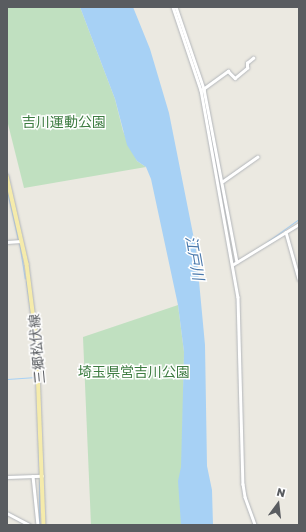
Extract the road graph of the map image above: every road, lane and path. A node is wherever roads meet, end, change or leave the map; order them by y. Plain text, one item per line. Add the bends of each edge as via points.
1 (173, 7) edge
2 (176, 7) edge
3 (253, 58) dead end
4 (202, 90) junction
5 (257, 157) dead end
6 (7, 176) edge
7 (223, 181) junction
8 (299, 224) edge
9 (286, 232) junction
10 (21, 241) junction
11 (7, 242) edge
12 (237, 262) junction
13 (232, 265) junction
14 (299, 279) edge
15 (33, 476) junction
16 (42, 476) junction
17 (7, 477) edge
18 (7, 513) edge
19 (30, 525) edge
20 (38, 525) edge
21 (44, 525) edge
22 (255, 525) edge

1 - 4 street
2 - 4 street
3 - 4 street via 247,63 247,68 235,78 228,71
4 - 7 street
4 - 13 street
5 - 7 street
6 - 10 main road, 三郷松伏線
7 - 12 street
8 - 9 street
9 - 12 street
9 - 14 street
10 - 11 street
10 - 16 main road, 三郷松伏線 via 38,351
12 - 13 street
13 - 22 street via 240,312 240,419 244,497
15 - 16 street
15 - 17 street
15 - 20 street
16 - 21 main road, 三郷松伏線
18 - 19 street

